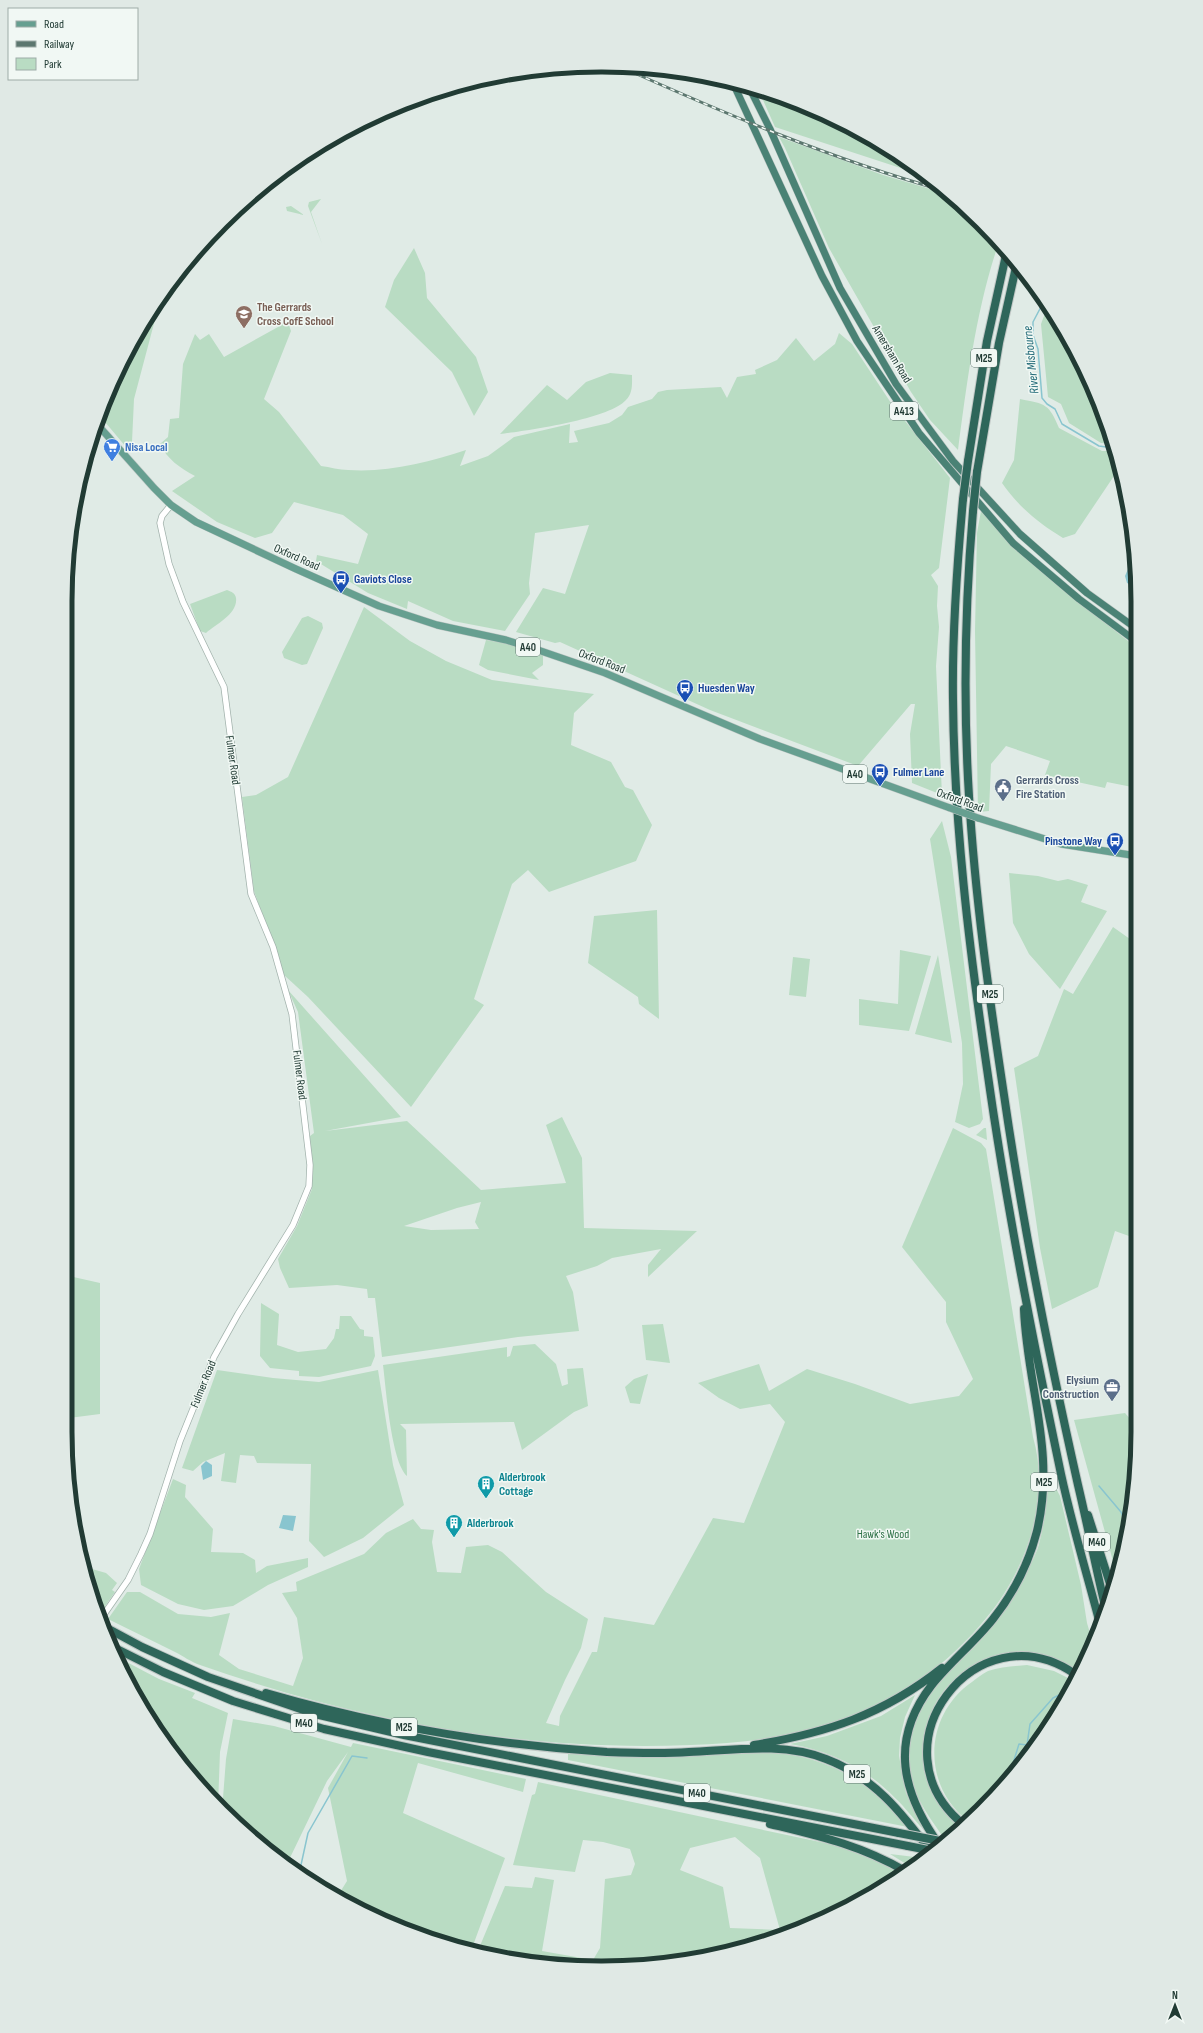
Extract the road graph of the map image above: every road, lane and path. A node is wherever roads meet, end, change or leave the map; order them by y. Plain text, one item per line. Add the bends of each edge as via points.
1 (736, 89) edge
2 (753, 94) edge
3 (1005, 258) edge
4 (1015, 271) edge
5 (101, 429) edge
6 (171, 505) junction
7 (1131, 625) edge
8 (1131, 638) edge
9 (1131, 855) edge
10 (1022, 1284) junction
11 (1080, 1494) junction
12 (1109, 1582) edge
13 (1104, 1600) edge
14 (104, 1614) edge
15 (1098, 1616) edge
16 (111, 1630) edge
17 (120, 1650) edge
18 (959, 1656) junction
19 (1072, 1673) edge
20 (208, 1677) junction
21 (719, 1750) junction
22 (734, 1813) junction
23 (960, 1821) edge
24 (937, 1841) edge
25 (938, 1841) edge
26 (929, 1848) edge
27 (926, 1850) edge
28 (901, 1869) edge

1 - 8 highway, A413 via 822,276 857,341 919,433 1013,543 1079,599
2 - 7 highway, Amersham Road / A413 via 840,288 896,384 953,461 1020,534 1087,592
3 - 10 highway, M25, bridge via 986,341 962,499 954,642 954,731 966,908 999,1152
4 - 11 highway, M25, bridge via 999,344 977,472 973,511 966,663 967,764 972,838 992,1009 1013,1154 1036,1287
5 - 6 main road, Oxford Road / A40
6 - 9 main road, Oxford Road / A40, bridge via 196,522 239,544 379,606 437,625 506,640 605,673 760,739 978,818 1061,844
6 - 14 street, Fulmer Road via 160,523 169,564 183,602 224,687 251,894 273,947 292,1014 310,1165 308,1186 293,1225 214,1357 180,1441 146,1545 128,1580
10 - 15 highway, M25 via 1062,1476
10 - 18 highway, M25 via 1024,1319 1043,1443 1045,1472 1042,1505 1033,1544 1009,1596 993,1620
11 - 12 highway, M40
11 - 13 highway, M25
16 - 20 highway, M40
17 - 22 highway, M40 via 163,1672 233,1701 324,1729
18 - 21 highway, M25 via 928,1680 849,1723 800,1737
18 - 24 highway, M25 via 932,1684 920,1701 905,1746 904,1764 911,1794
19 - 23 highway via 1041,1659 1006,1658 972,1671 957,1682 943,1698 930,1727 928,1761 939,1797
20 - 21 highway, M25 via 334,1711 442,1734 605,1752
20 - 25 highway, M40, bridge via 292,1708 404,1736
21 - 26 highway, M25 via 776,1749 808,1753 844,1766 863,1777 887,1798
22 - 27 highway, M40, bridge
22 - 28 highway, M40 via 854,1846

